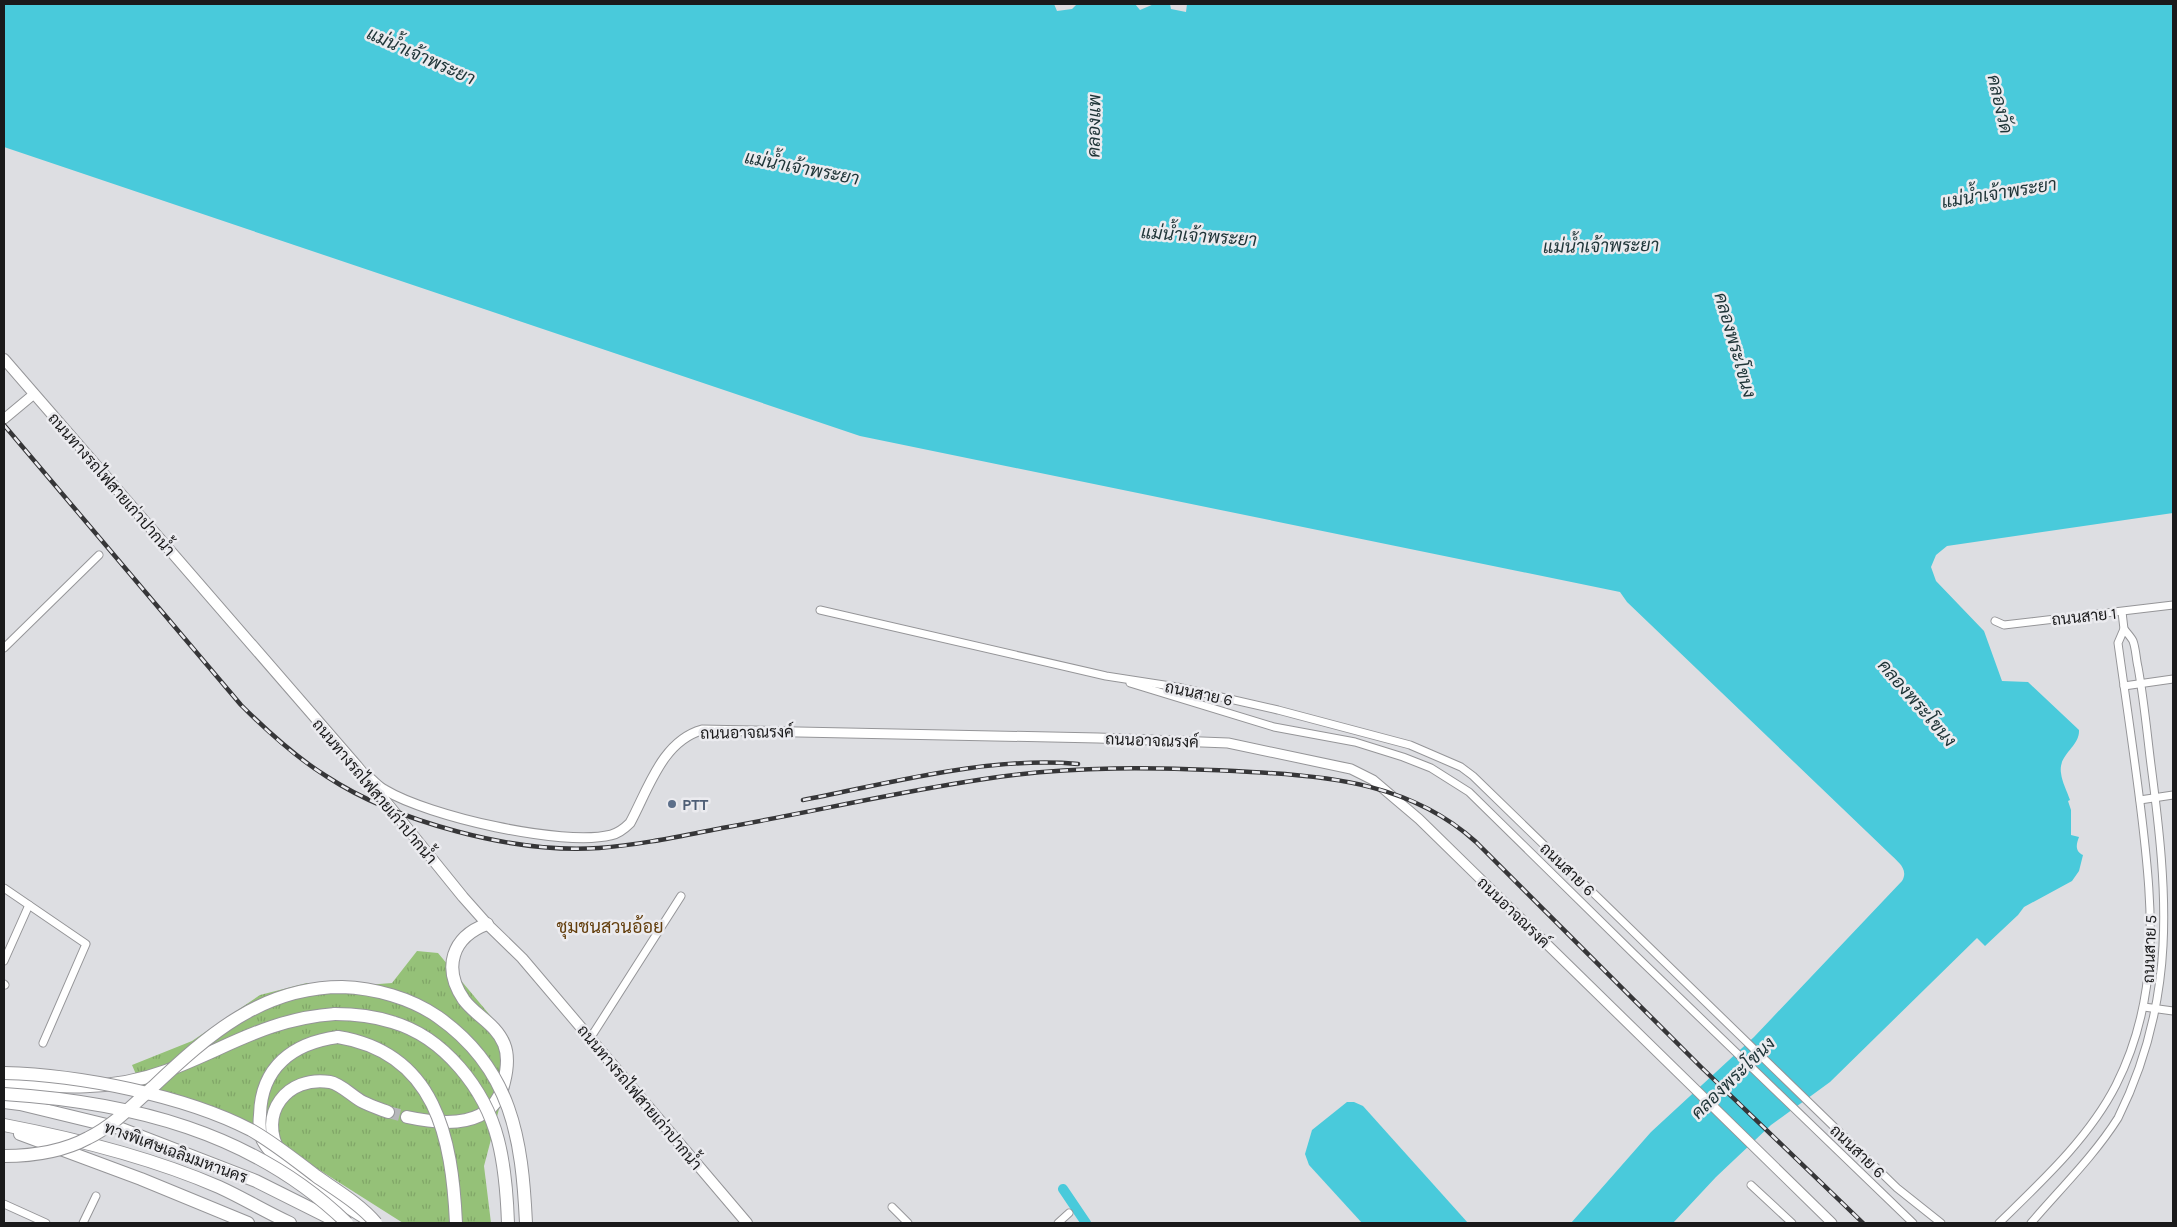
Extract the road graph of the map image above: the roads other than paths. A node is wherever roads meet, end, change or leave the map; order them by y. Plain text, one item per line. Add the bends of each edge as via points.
1 (4, 359) edge
2 (34, 394) junction
3 (4, 419) edge
4 (99, 555) dead end
5 (2173, 605) edge
6 (820, 610) dead end
7 (2122, 612) junction
8 (1995, 622) dead end
9 (2124, 629) junction
10 (4, 648) edge
11 (1106, 676) junction
12 (2173, 680) edge
13 (2141, 684) junction
14 (2124, 686) junction
15 (356, 766) junction
16 (2173, 795) edge
17 (2155, 797) junction
18 (2140, 800) junction
19 (4, 888) edge
20 (681, 896) dead end
21 (29, 905) junction
22 (487, 924) junction
23 (4, 962) edge
24 (2144, 1007) junction
25 (2163, 1010) junction
26 (2173, 1011) edge
27 (590, 1038) junction
28 (43, 1042) dead end
29 (4, 1073) edge
30 (4, 1082) edge
31 (112, 1086) junction
32 (4, 1094) edge
33 (4, 1102) edge
34 (20, 1104) junction
35 (388, 1112) tunnel mouth
36 (407, 1117) tunnel mouth
37 (4, 1125) edge
38 (4, 1129) edge
39 (4, 1156) edge
40 (288, 1168) junction
41 (1751, 1186) dead end
42 (96, 1196) dead end
43 (5, 1206) edge
44 (892, 1206) dead end
45 (1069, 1214) dead end
46 (46, 1223) edge
47 (83, 1223) edge
48 (248, 1223) edge
49 (290, 1223) edge
50 (340, 1223) edge
51 (347, 1223) edge
52 (374, 1223) edge
53 (456, 1223) edge
54 (508, 1223) edge
55 (526, 1223) edge
56 (747, 1223) edge
57 (908, 1223) edge
58 (1058, 1223) edge
59 (1792, 1223) edge
60 (1832, 1223) edge
61 (1913, 1223) edge
62 (1941, 1223) edge
63 (1999, 1223) edge
64 (2031, 1223) edge

1 - 2 main road, ถนนทางรถไฟสายเก่าปากน้ำ
2 - 3 street
2 - 15 main road, ถนนทางรถไฟสายเก่าปากน้ำ
4 - 10 street
5 - 7 street, ถนนสาย 1
6 - 11 street, ถนนสาย 6
7 - 8 street, ถนนสาย 1 via 2004,625
7 - 9 street, ถนนสาย 5
9 - 13 street, ถนนสาย 5 via 2133,641
9 - 14 street, ถนนสาย 5 via 2118,643
11 - 61 street, ถนนสาย 6 via 1274,727 1355,742 1404,757 1431,768 1469,792
11 - 62 street, ถนนสาย 6 via 1177,687 1278,710 1410,745 1461,767 1897,1188
12 - 13 street
13 - 14 street
13 - 17 street, ถนนสาย 5
14 - 18 street, ถนนสาย 5
15 - 22 main road, ถนนทางรถไฟสายเก่าปากน้ำ
15 - 60 street, ถนนอาจณรงค์ via 400,798 465,820 575,838 602,837 622,831 630,823 667,753 691,733 702,730 1228,743 1351,769 1372,780 1419,819
16 - 17 street
17 - 18 street
17 - 25 street, ถนนสาย 5 via 2170,951
18 - 24 street, ถนนสาย 5 via 2150,881 2152,943
19 - 21 street
20 - 27 street
21 - 23 street
21 - 28 street via 87,945
22 - 27 main road, ถนนทางรถไฟสายเก่าปากน้ำ via 522,958
22 - 36 highway via 474,929 460,941 452,956 452,968 456,986 464,1000 492,1026 505,1046 508,1067 498,1098 480,1115 458,1122 430,1122
24 - 25 street
24 - 63 street, ถนนสาย 5 via 2116,1085 2102,1108 2048,1173
25 - 26 street
25 - 64 street, ถนนสาย 5 via 2147,1063 2117,1120
27 - 56 main road, ถนนทางรถไฟสายเก่าปากน้ำ
29 - 52 highway, bridge via 101,1084 222,1117 290,1156 343,1195
30 - 31 highway via 80,1088
31 - 34 highway
31 - 54 highway, bridge via 166,1071 278,1023 306,1016 363,1015 394,1022 442,1051 480,1094 498,1140
32 - 51 highway, bridge via 111,1106 190,1127 236,1146 279,1172 318,1198
33 - 34 highway, ทางพิเศษเฉลิมมหานคร
34 - 50 highway, ทางพิเศษเฉลิมมหานคร via 120,1128 172,1147 256,1181
35 - 40 highway via 363,1102 332,1082 300,1085 279,1101 271,1121 278,1149
37 - 49 highway, ทางพิเศษเฉลิมมหานคร via 108,1148 158,1164 219,1188
38 - 48 highway via 141,1179
39 - 55 highway, bridge via 55,1150 88,1139 120,1117 214,1034 257,1005 306,990 353,988 376,991 416,1005 449,1024 472,1045 503,1091 513,1117 520,1147
40 - 52 highway
40 - 53 highway, bridge via 270,1151 261,1135 260,1102 270,1075 290,1052 319,1039 338,1037 356,1040 386,1052 410,1072 432,1100 451,1158
41 - 59 street
42 - 47 street
43 - 46 street
44 - 57 street
45 - 58 street

